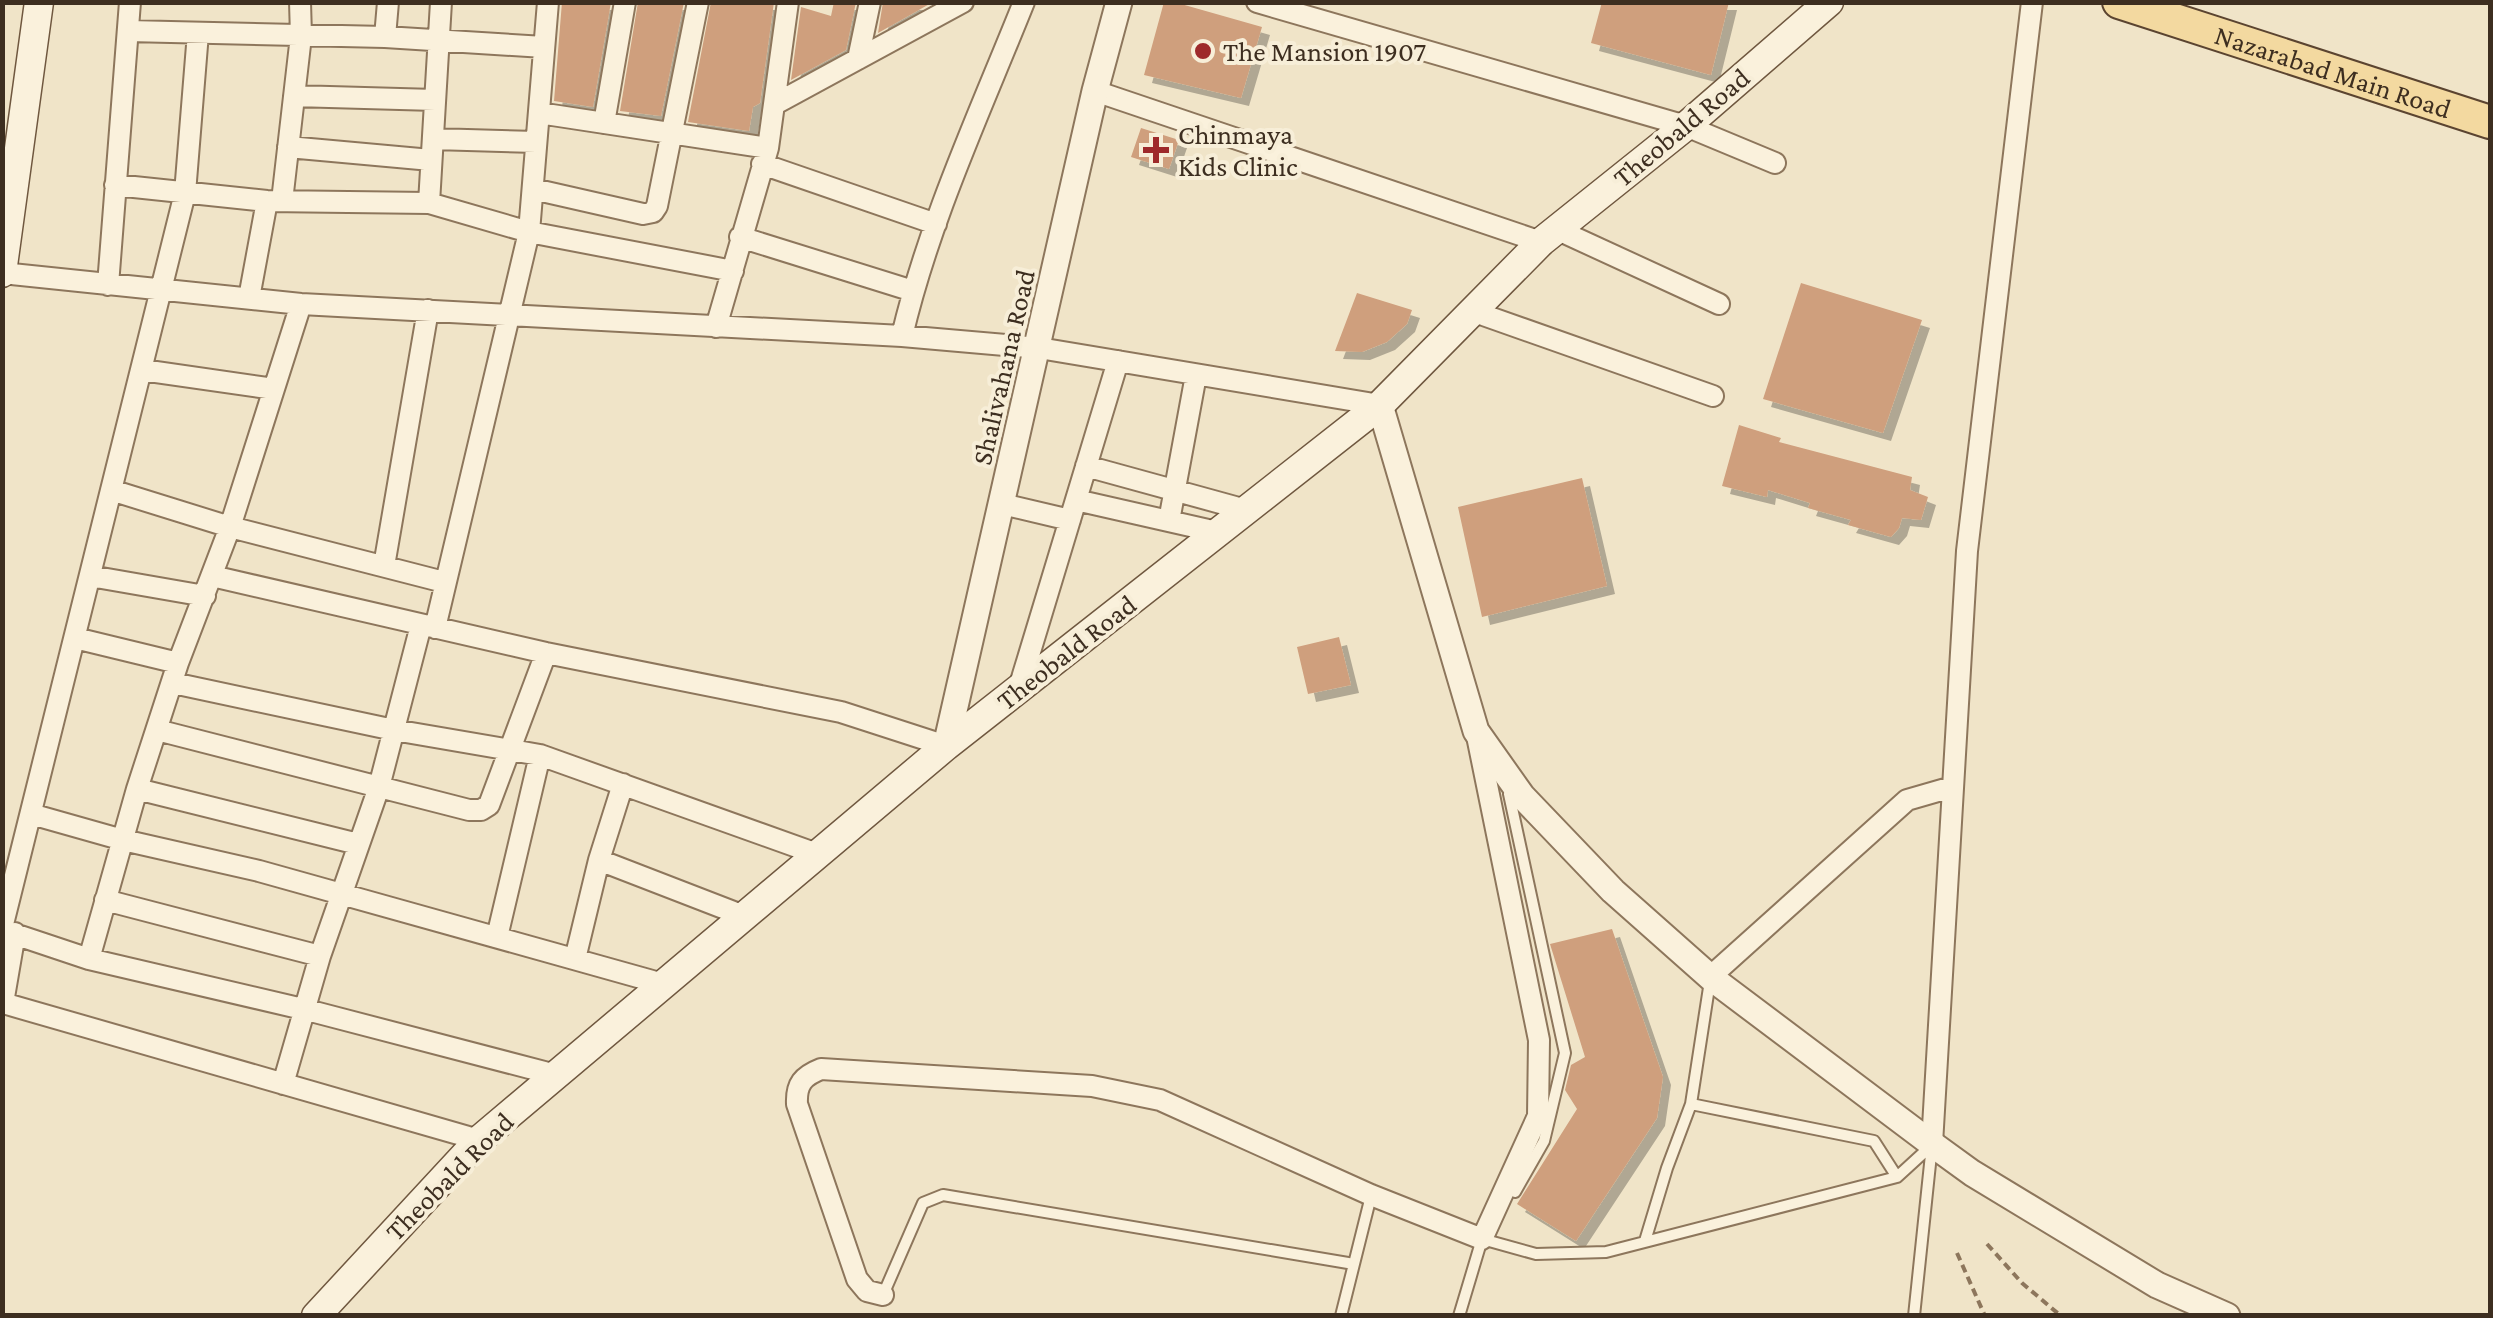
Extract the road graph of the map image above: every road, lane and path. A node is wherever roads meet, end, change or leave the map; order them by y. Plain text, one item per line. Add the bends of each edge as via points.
1 (39, 2) edge
2 (130, 2) edge
3 (300, 2) edge
4 (388, 2) edge
5 (441, 2) edge
6 (548, 2) edge
7 (624, 2) edge
8 (698, 2) edge
9 (788, 2) edge
10 (870, 2) edge
11 (964, 2) edge
12 (1024, 2) edge
13 (1119, 2) edge
14 (1258, 2) edge
15 (1829, 2) edge
16 (2032, 2) edge
17 (2119, 2) edge
18 (128, 32) junction
19 (198, 33) junction
20 (301, 36) junction
21 (385, 36) junction
22 (437, 42) junction
23 (544, 47) junction
24 (858, 59) junction
25 (1095, 90) junction
26 (294, 96) junction
27 (434, 100) junction
28 (776, 103) junction
29 (539, 114) junction
30 (2490, 122) edge
31 (604, 124) junction
32 (1686, 126) junction
33 (672, 134) junction
34 (536, 142) junction
35 (288, 147) junction
36 (432, 149) junction
37 (765, 156) junction
38 (1775, 163) dead end
39 (115, 185) junction
40 (532, 189) junction
41 (185, 193) junction
42 (274, 201) junction
43 (429, 203) junction
44 (936, 224) junction
45 (529, 232) junction
46 (1549, 236) junction
47 (740, 237) junction
48 (733, 271) junction
49 (2, 273) edge
50 (108, 284) junction
51 (161, 291) junction
52 (912, 291) junction
53 (249, 298) junction
54 (301, 304) junction
55 (1718, 304) dead end
56 (428, 310) junction
57 (1472, 311) junction
58 (507, 317) junction
59 (716, 327) junction
60 (902, 336) junction
61 (1038, 348) junction
62 (1118, 362) junction
63 (142, 370) junction
64 (1196, 374) junction
65 (274, 389) junction
66 (1713, 396) dead end
67 (1380, 406) junction
68 (1086, 466) junction
69 (111, 490) junction
70 (1174, 490) junction
71 (1002, 504) junction
72 (1073, 510) junction
73 (1246, 510) junction
74 (1169, 521) junction
75 (230, 526) junction
76 (1218, 532) junction
77 (384, 566) junction
78 (90, 576) junction
79 (444, 582) junction
80 (208, 586) junction
81 (428, 626) junction
82 (74, 638) junction
83 (546, 653) junction
84 (176, 673) junction
85 (1020, 688) junction
86 (157, 730) junction
87 (394, 730) junction
88 (1476, 730) junction
89 (946, 746) junction
90 (507, 749) junction
91 (540, 755) junction
92 (1505, 772) junction
93 (623, 784) junction
94 (379, 787) junction
95 (1952, 787) junction
96 (136, 789) junction
97 (31, 814) junction
98 (123, 840) junction
99 (358, 844) junction
100 (817, 854) junction
101 (599, 860) junction
102 (340, 894) junction
103 (106, 900) junction
104 (744, 916) junction
105 (7, 930) edge
106 (497, 937) junction
107 (320, 956) junction
108 (89, 958) junction
109 (575, 959) junction
110 (1710, 978) junction
111 (663, 984) junction
112 (307, 1010) junction
113 (556, 1075) junction
114 (283, 1084) junction
115 (1691, 1104) junction
116 (478, 1140) junction
117 (1932, 1144) junction
118 (1897, 1177) junction
119 (1515, 1192) dead end
120 (1371, 1195) junction
121 (1482, 1238) junction
122 (1645, 1241) junction
123 (1987, 1244) dead end
124 (1957, 1253) dead end
125 (1354, 1264) junction
126 (882, 1295) joint
127 (316, 1316) edge
128 (1342, 1316) edge
129 (1459, 1316) edge
130 (1914, 1316) edge
131 (1985, 1316) edge
132 (2061, 1316) edge
133 (2227, 1316) edge

1 - 49 main road
2 - 18 street
3 - 20 street
4 - 21 street
5 - 22 street
6 - 23 street
7 - 31 street
8 - 33 street
9 - 28 street
10 - 24 street
11 - 24 street
12 - 44 street
13 - 25 street, Shalivahana Road
14 - 32 street
15 - 32 main road, Theobald Road
16 - 95 street via 1967,551
17 - 30 main road, Nazarabad Main Road
18 - 19 street
18 - 39 street
19 - 20 street
19 - 41 street
20 - 21 street
20 - 26 street
21 - 22 street
22 - 23 street
22 - 27 street
23 - 29 street
24 - 28 street
25 - 46 street
25 - 61 street, Shalivahana Road
26 - 27 street
26 - 35 street
27 - 36 street
28 - 37 street
29 - 31 street
29 - 34 street
31 - 33 street
32 - 38 street
32 - 46 main road, Theobald Road
33 - 37 street
33 - 40 street via 653,212
34 - 36 street
34 - 40 street
35 - 36 street
35 - 42 street
36 - 43 street
37 - 44 street
37 - 47 street
39 - 41 street
39 - 50 street
40 - 45 street
41 - 42 street
41 - 51 street
42 - 43 street
42 - 53 street
43 - 45 street
44 - 52 street
45 - 48 street
45 - 58 street
46 - 55 street
46 - 57 main road, Theobald Road
47 - 48 street
47 - 52 street
48 - 59 street
49 - 50 street
50 - 51 street
51 - 53 street
51 - 63 street
52 - 60 street
53 - 54 street
54 - 56 street
54 - 65 street
56 - 58 street
56 - 77 street
57 - 66 street
57 - 67 main road, Theobald Road
58 - 59 street
58 - 79 street
59 - 60 street
60 - 61 street
61 - 62 street
61 - 71 street, Shalivahana Road
62 - 64 street
62 - 68 street
63 - 65 street
63 - 69 street
64 - 67 street
64 - 70 street
65 - 75 street
67 - 73 main road, Theobald Road
67 - 88 street
68 - 70 street
68 - 72 street
69 - 75 street
69 - 78 street
70 - 73 street
70 - 74 street
71 - 72 street
71 - 89 street, Shalivahana Road
72 - 74 street
72 - 85 street
73 - 76 main road, Theobald Road
74 - 76 street
75 - 77 street
75 - 80 street
76 - 85 main road, Theobald Road
77 - 79 street
78 - 80 street
78 - 82 street
79 - 81 street
80 - 81 street
80 - 84 street
81 - 83 street
81 - 87 street
82 - 84 street
82 - 97 street
83 - 89 street via 841,712
83 - 90 street
84 - 86 street
84 - 87 street
85 - 89 main road, Theobald Road
86 - 94 street
86 - 96 street
87 - 90 street
87 - 94 street
88 - 92 street
88 - 121 street via 1539,1040 1538,1116
89 - 100 main road, Theobald Road
90 - 91 street
90 - 94 street via 482,810
91 - 93 street
91 - 106 street
92 - 110 street via 1613,892
92 - 119 lane via 1565,1053 1544,1141
93 - 100 street
93 - 101 street
94 - 99 street
95 - 110 street via 1907,800
95 - 117 street
96 - 98 street
96 - 99 street
97 - 98 street
97 - 105 street
98 - 102 street
98 - 103 street
99 - 102 street
100 - 104 main road, Theobald Road
101 - 104 street
101 - 109 street
102 - 106 street
102 - 107 street
103 - 107 street
103 - 108 street
104 - 111 main road, Theobald Road
105 - 108 street
105 - 114 street via 2,1003
106 - 109 street
107 - 112 street
108 - 112 street
109 - 111 street
110 - 115 lane
110 - 117 street
111 - 113 main road, Theobald Road
112 - 113 street
112 - 114 street
113 - 116 main road, Theobald Road
114 - 116 street
115 - 118 lane via 1874,1141
115 - 122 lane
116 - 127 main road, Theobald Road
117 - 118 lane
117 - 130 lane
117 - 133 street via 2156,1284
118 - 122 lane
120 - 121 street
120 - 125 lane
120 - 126 street via 1160,1100 1092,1086 821,1069 806,1074 796,1104 856,1280
121 - 122 lane via 1536,1254 1606,1252
121 - 129 lane
123 - 132 path
124 - 131 path
125 - 126 lane via 944,1195 923,1204
125 - 128 lane

